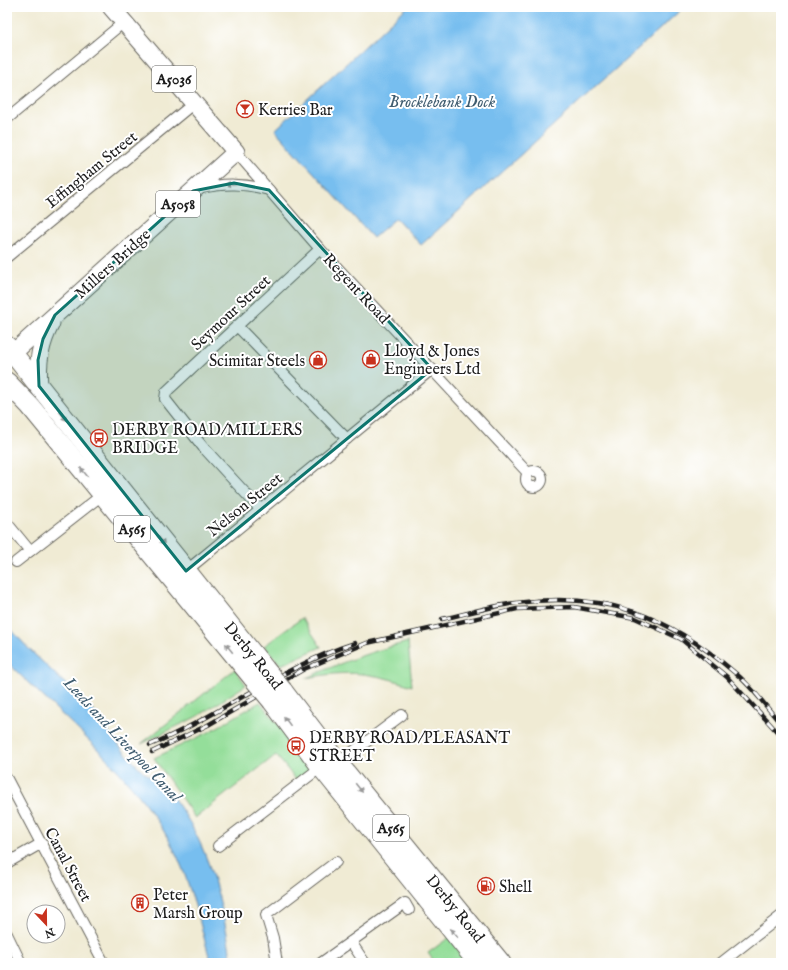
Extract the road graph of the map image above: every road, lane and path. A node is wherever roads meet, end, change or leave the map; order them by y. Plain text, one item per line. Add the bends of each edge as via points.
1 (111, 7) edge
2 (124, 22) junction
3 (194, 103) junction
4 (7, 119) edge
5 (236, 152) junction
6 (269, 190) junction
7 (193, 191) junction
8 (320, 249) junction
9 (7, 257) edge
10 (55, 315) junction
11 (237, 326) junction
12 (8, 356) edge
13 (432, 369) junction
14 (7, 382) edge
15 (39, 386) junction
16 (30, 406) junction
17 (347, 439) junction
18 (528, 473) dead end
19 (102, 495) junction
20 (261, 510) junction
21 (7, 523) edge
22 (30, 551) junction
23 (16, 562) dead end
24 (186, 571) junction
25 (259, 674) junction
26 (402, 715) dead end
27 (330, 765) junction
28 (7, 778) edge
29 (42, 843) junction
30 (218, 846) dead end
31 (336, 862) dead end
32 (7, 863) edge
33 (409, 910) dead end
34 (781, 916) edge
35 (7, 934) edge
36 (351, 942) junction
37 (21, 963) edge
38 (104, 963) edge
39 (277, 963) edge
40 (321, 963) edge
41 (365, 963) edge
42 (478, 963) edge
43 (500, 963) edge
44 (721, 963) edge

1 - 2 main road, Regent Road / A5036
2 - 3 main road, Regent Road / A5036
2 - 4 street
3 - 5 main road, Regent Road / A5036
3 - 9 street, Effingham Street
5 - 6 street, Regent Road
5 - 7 main road, Millers Bridge / A5058
6 -> 7 street via 234,184
6 - 8 street, Regent Road
7 - 10 main road, Millers Bridge / A5058
8 - 11 street, Seymour Street
8 - 13 street, Regent Road
10 - 12 main road, Millers Bridge / A5058
10 - 15 main road via 42,339 38,360
11 - 17 street
11 - 20 street, Seymour Street via 166,392 165,400 203,447
12 - 15 highway, Derby Road / A565
12 - 16 highway via 24,387
13 - 17 street, Nelson Street
13 - 18 street, Regent Road
14 - 16 highway, Derby Road / A565
15 -> 24 highway, Derby Road / A565
19 -> 16 highway, Derby Road / A565
17 - 20 street, Nelson Street
19 - 22 street
25 -> 19 highway, Derby Road / A565
20 - 24 street, Nelson Street
21 - 22 street
22 - 23 street
24 - 25 highway, Derby Road / A565
25 - 27 highway, Derby Road / A565, bridge
26 - 27 street
27 - 30 street
42 -> 27 highway, Derby Road / A565
27 -> 43 highway, Derby Road / A565
28 - 29 street, Canal Street
29 - 32 street
29 - 38 street, Canal Street
31 - 39 street via 266,915
33 - 36 street via 405,903
34 - 44 street
35 - 37 street
36 - 40 street
36 - 41 street

